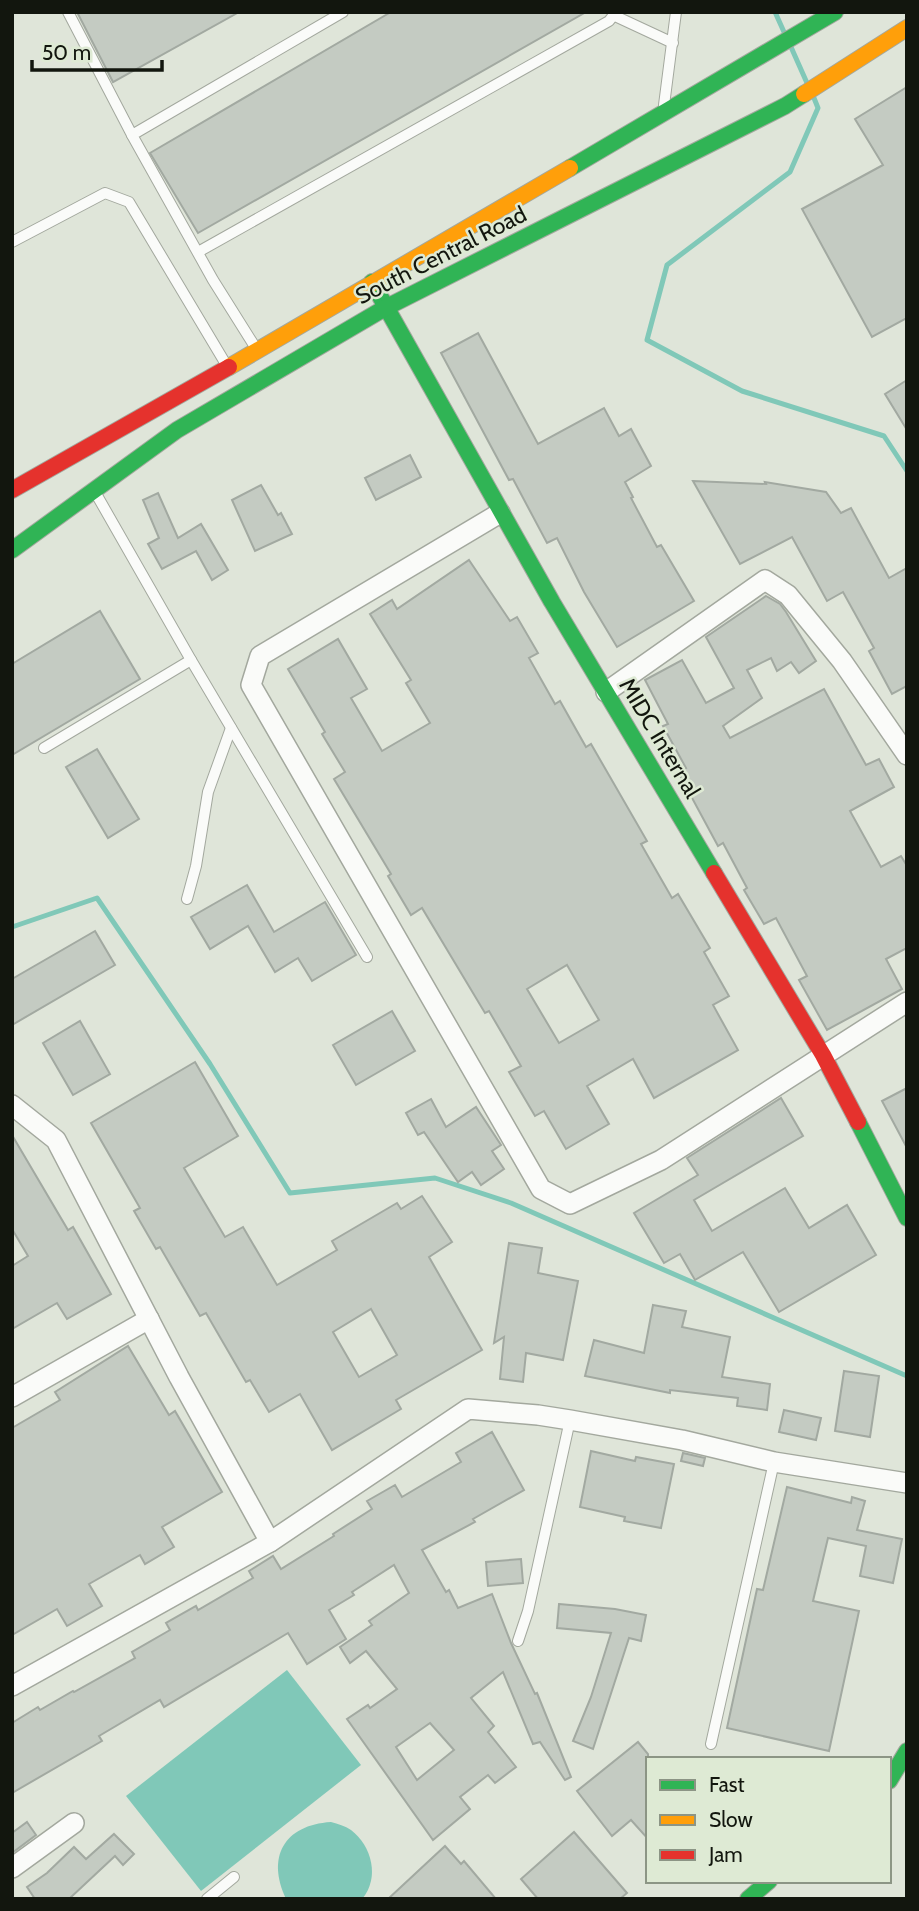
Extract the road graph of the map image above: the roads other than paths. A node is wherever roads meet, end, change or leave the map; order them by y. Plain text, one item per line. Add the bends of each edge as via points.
1 (68, 12) edge
2 (342, 12) edge
3 (676, 12) edge
4 (835, 12) edge
5 (616, 14) edge
6 (907, 28) edge
7 (673, 43) junction
8 (663, 113) junction
9 (132, 135) junction
10 (12, 242) edge
11 (198, 253) junction
12 (372, 282) junction
13 (384, 308) junction
14 (257, 351) junction
15 (227, 366) junction
16 (12, 490) edge
17 (94, 491) junction
18 (500, 513) junction
19 (12, 550) edge
20 (191, 660) junction
21 (606, 692) junction
22 (231, 728) junction
23 (44, 748) dead end
24 (907, 755) edge
25 (187, 900) dead end
26 (367, 957) dead end
27 (907, 1002) edge
28 (823, 1055) junction
29 (12, 1105) edge
30 (907, 1218) edge
31 (149, 1319) junction
32 (12, 1397) edge
33 (570, 1420) junction
34 (774, 1462) junction
35 (907, 1483) edge
36 (270, 1542) junction
37 (518, 1641) dead end
38 (12, 1686) edge
39 (711, 1744) dead end
40 (907, 1751) edge
41 (891, 1779) edge
42 (74, 1823) dead end
43 (12, 1868) edge
44 (234, 1877) dead end
45 (767, 1883) edge
46 (207, 1899) edge
47 (748, 1899) edge

1 - 9 lane
2 - 9 lane
3 - 7 lane
4 - 8 main road, South Central Road
5 - 7 lane
5 - 11 lane
6 - 13 main road, South Central Road via 785,106
7 - 8 lane
8 - 12 main road, South Central Road
9 - 11 lane
10 - 15 lane via 105,193 129,202
11 - 14 lane
12 - 13 main road, MIDC Internal
12 - 14 main road, South Central Road
13 - 17 main road, South Central Road via 177,430
13 - 18 main road, MIDC Internal
14 - 15 main road, South Central Road
15 - 16 main road, South Central Road
17 - 19 main road, South Central Road
17 - 20 lane
18 - 21 main road, MIDC Internal
18 - 28 street via 260,656 251,685 541,1189 570,1204 661,1160
20 - 22 lane
20 - 23 lane
21 - 24 street via 765,580 788,594 842,661
21 - 28 main road, MIDC Internal
22 - 25 lane via 208,792
22 - 26 lane
27 - 28 street
28 - 30 main road, MIDC Internal
29 - 31 street via 56,1140
31 - 32 street
31 - 36 street
33 - 34 street
33 - 36 street via 468,1409
33 - 37 lane
34 - 35 street
34 - 39 lane
36 - 38 street
40 - 41 main road
42 - 43 street
44 - 46 lane
45 - 47 main road

